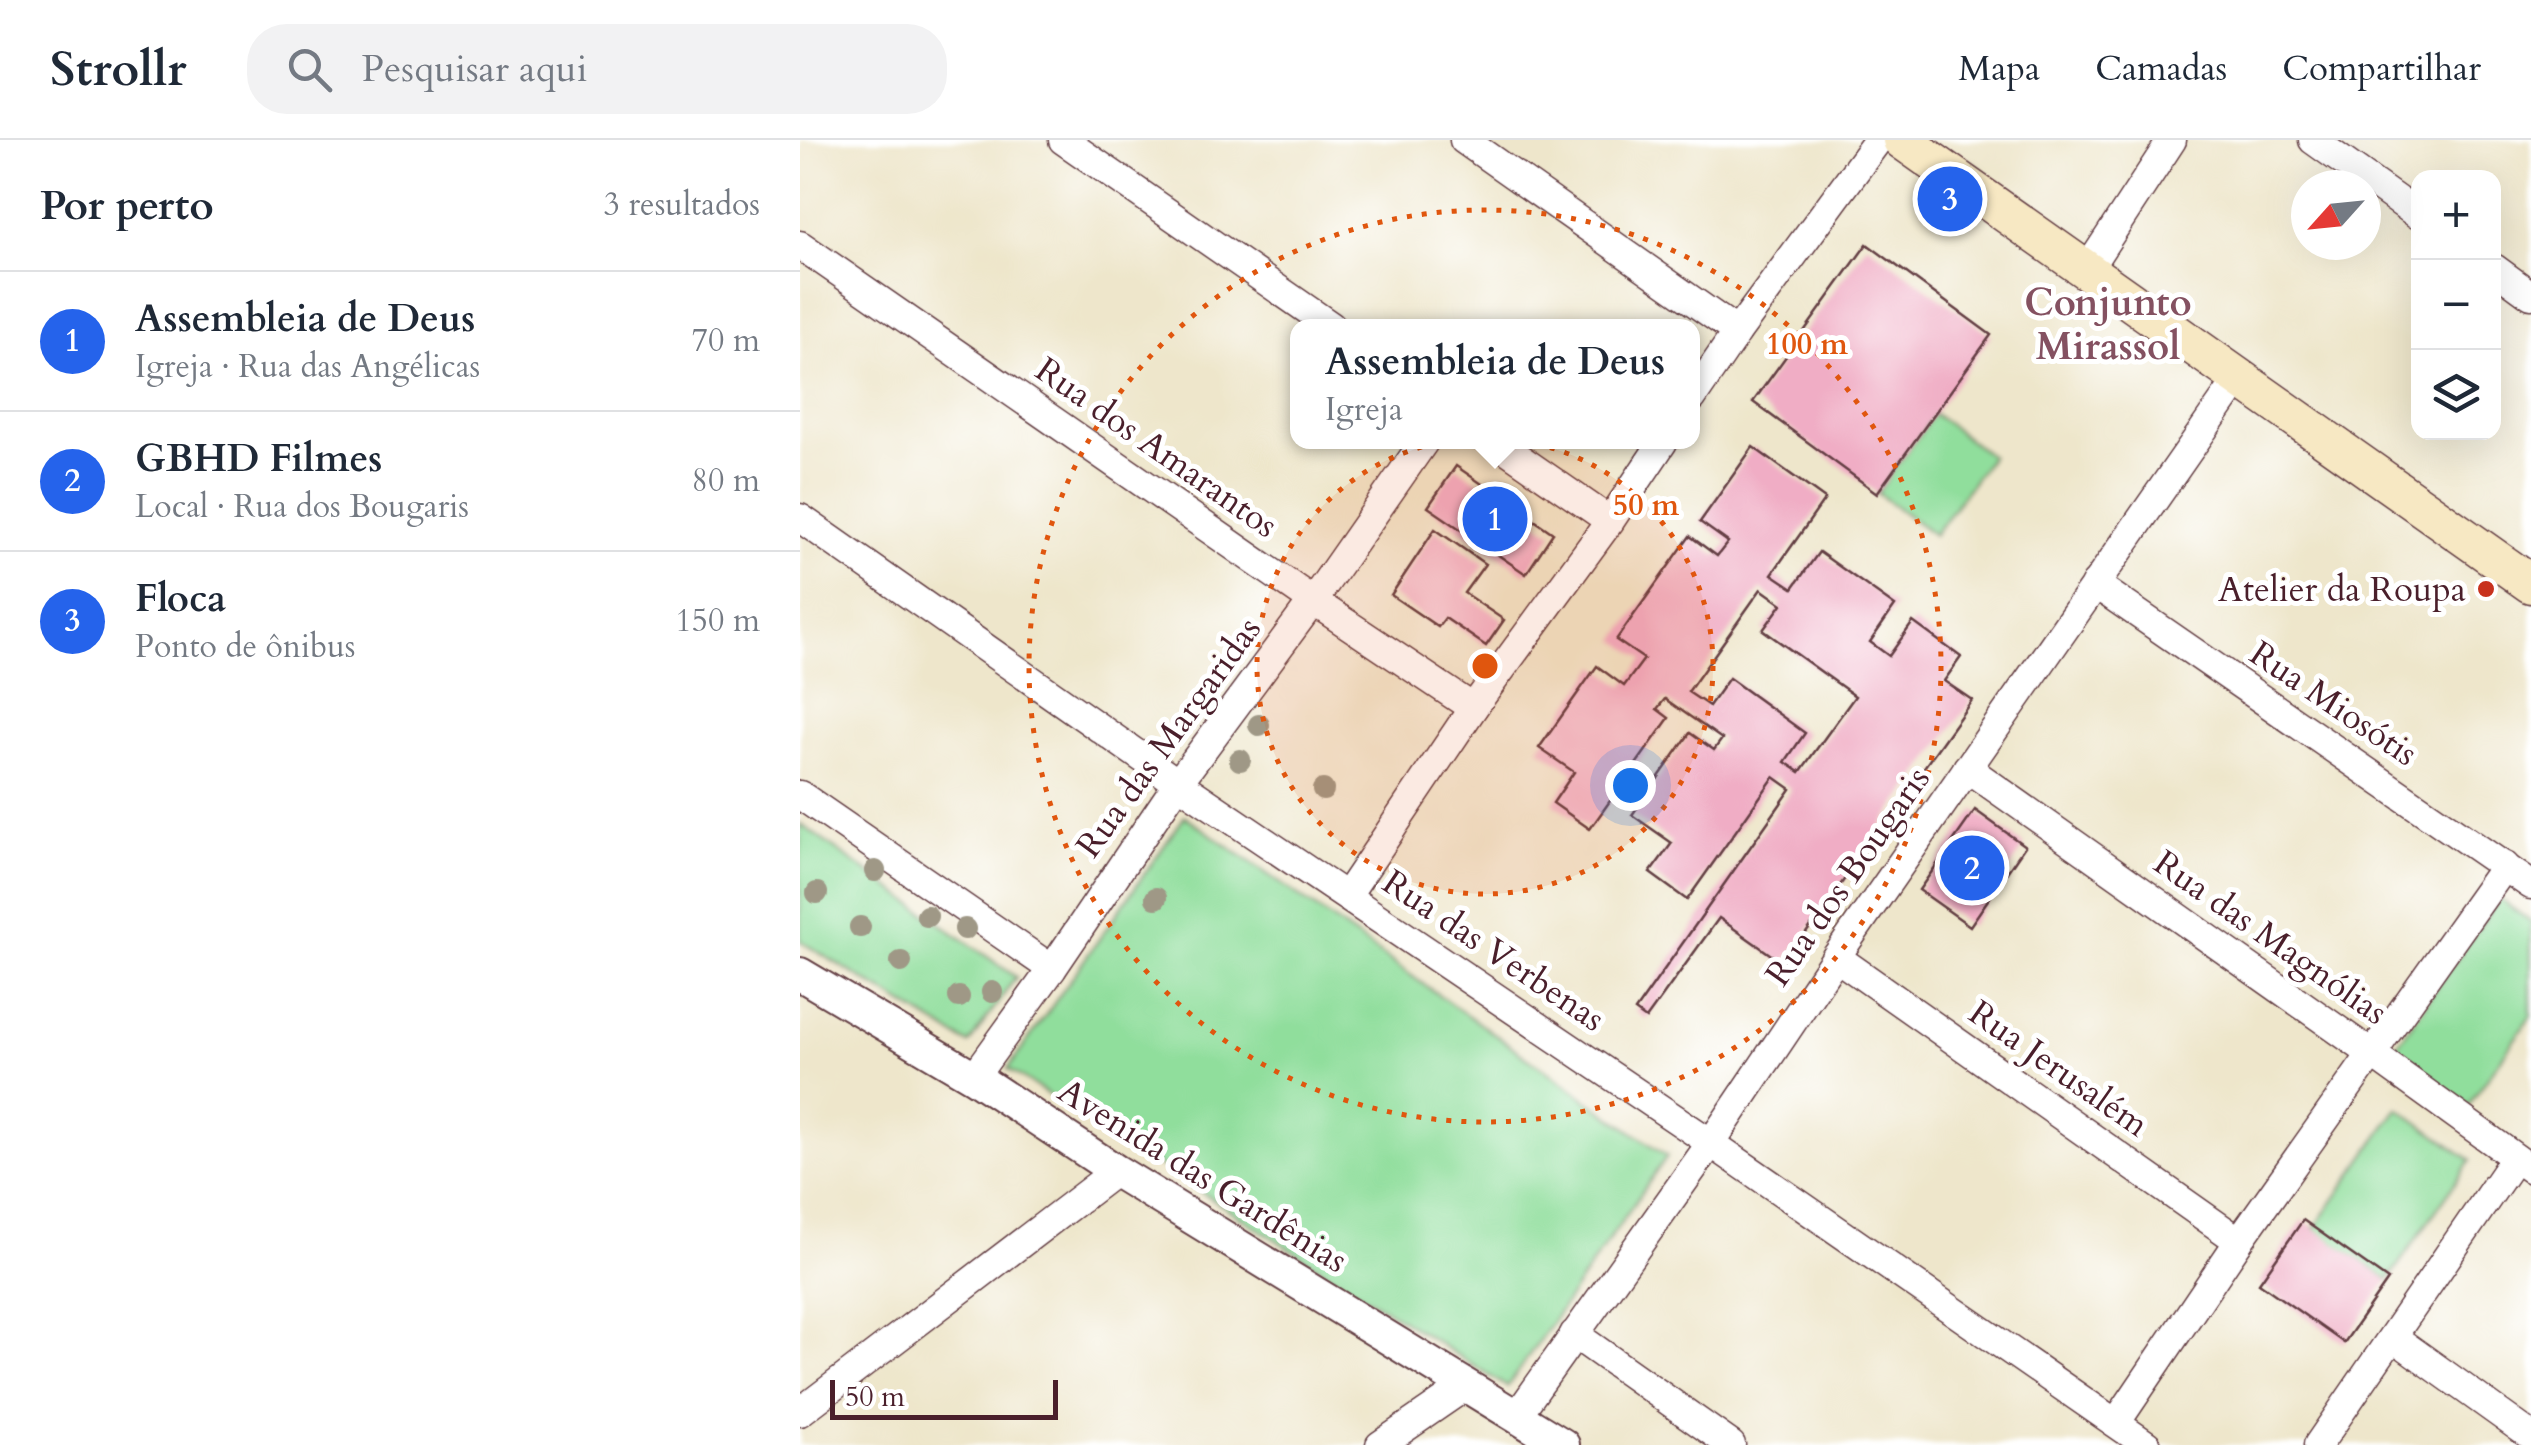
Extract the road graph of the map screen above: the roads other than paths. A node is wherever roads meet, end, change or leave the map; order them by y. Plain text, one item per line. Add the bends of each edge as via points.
1 (1062, 140) edge
2 (1464, 140) edge
3 (1878, 140) edge
4 (1902, 140) edge
5 (2172, 140) edge
6 (2313, 140) edge
7 (2411, 210) edge
8 (800, 245) edge
9 (2086, 270) junction
10 (2501, 273) edge
11 (2531, 294) edge
12 (1321, 319) edge
13 (1737, 332) junction
14 (2240, 377) junction
15 (1700, 386) edge
16 (1419, 449) edge
17 (1506, 449) edge
18 (1658, 449) edge
19 (800, 518) edge
20 (1610, 520) junction
21 (2094, 584) junction
22 (2531, 584) edge
23 (1313, 601) junction
24 (1474, 708) junction
25 (1966, 768) junction
26 (1178, 782) junction
27 (800, 795) edge
28 (2505, 866) junction
29 (2530, 882) edge
30 (1347, 896) junction
31 (1836, 957) junction
32 (1052, 969) junction
33 (800, 974) edge
34 (2372, 1054) junction
35 (974, 1077) junction
36 (1711, 1143) junction
37 (2523, 1163) edge
38 (1116, 1170) junction
39 (2239, 1241) junction
40 (1574, 1334) junction
41 (2392, 1337) junction
42 (1466, 1386) junction
43 (800, 1412) edge
44 (1516, 1417) junction
45 (2116, 1423) junction
46 (2531, 1436) edge
47 (1380, 1445) edge
48 (1563, 1445) edge
49 (1730, 1445) edge
50 (2147, 1445) edge
51 (2318, 1445) edge

1 - 12 street
2 - 13 street
3 - 13 street
4 - 9 main road
5 - 9 street
6 - 7 street
8 - 23 street, Rua dos Amarantos
9 - 14 main road
10 - 11 street
13 - 15 street
14 - 21 street, Rua dos Bougaris
14 - 22 main road
16 - 23 street, Rua das Margaridas
17 - 20 street
18 - 20 street
19 - 26 street, Rua das Verbenas
20 - 24 street
21 - 25 street, Rua dos Bougaris
21 - 28 street, Rua Miosótis
23 - 24 street, Rua dos Amarantos
23 - 26 street, Rua das Margaridas
24 - 30 street
25 - 31 street, Rua dos Bougaris
25 - 34 street, Rua das Magnólias
26 - 30 street, Rua das Verbenas
26 - 32 street, Rua das Margaridas
27 - 32 street
28 - 29 street, Rua Miosótis
28 - 34 street
30 - 36 street, Rua das Verbenas
31 - 36 street, Rua dos Bougaris
31 - 39 street, Rua Jerusalém
32 - 35 street, Rua das Margaridas
33 - 35 street, Avenida das Gardênias
34 - 37 street, Rua das Magnólias
34 - 39 street
35 - 38 street, Avenida das Gardênias
36 - 40 street, Rua dos Bougaris
36 - 45 street, Rua das Verbenas
37 - 41 street
38 - 42 street, Avenida das Gardênias
38 - 43 street
39 - 45 street
40 - 44 street, Rua dos Bougaris
40 - 49 street
41 - 46 street
41 - 51 street
42 - 44 street, Avenida das Gardênias
42 - 47 street
44 - 48 street, Avenida das Gardênias
45 - 50 street, Rua das Verbenas

